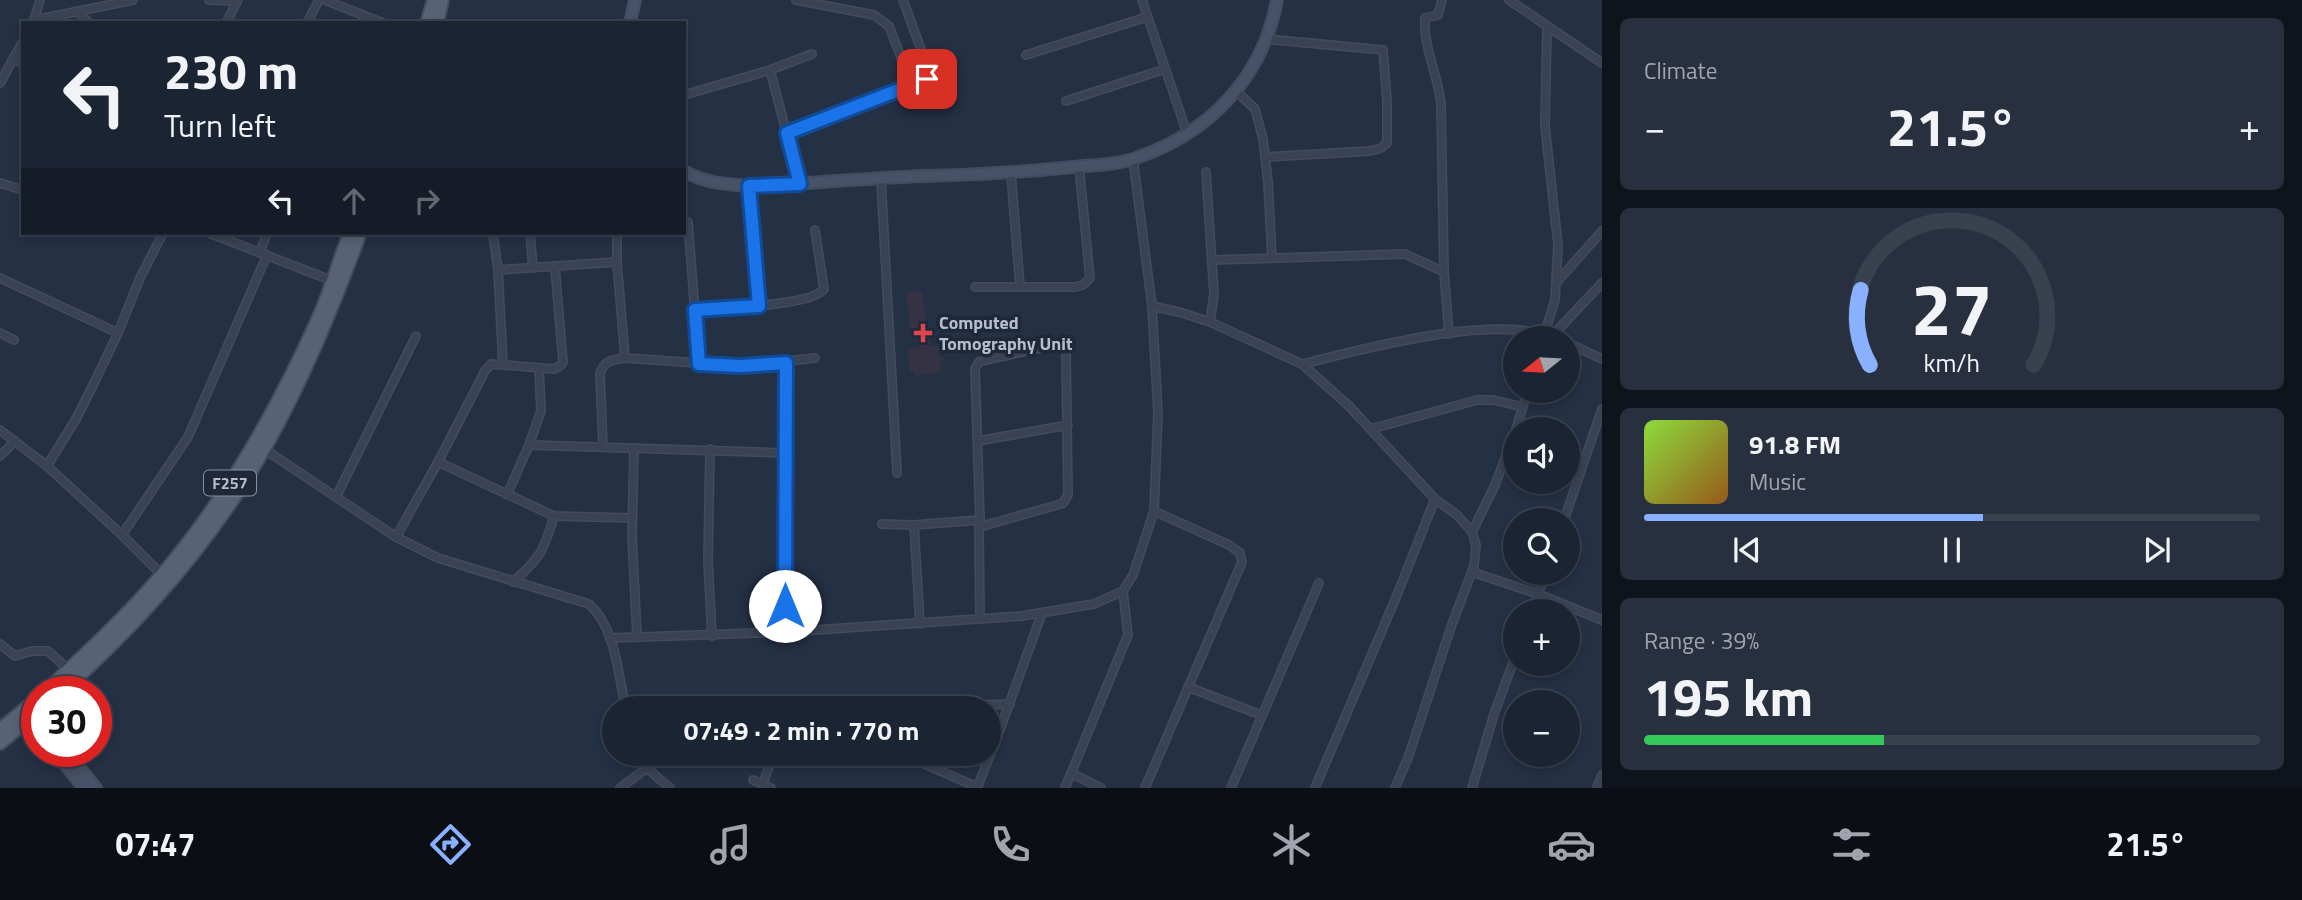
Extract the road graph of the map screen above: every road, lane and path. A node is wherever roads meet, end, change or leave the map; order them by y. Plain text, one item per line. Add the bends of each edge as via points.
1 (40, 0) edge
2 (133, 0) edge
3 (209, 0) edge
4 (237, 0) edge
5 (319, 0) edge
6 (325, 0) edge
7 (434, 0) edge
8 (442, 0) edge
9 (635, 0) edge
10 (796, 0) edge
11 (903, 0) edge
12 (1142, 0) edge
13 (1277, 0) edge
14 (1442, 0) edge
15 (1509, 0) edge
16 (77, 11) junction
17 (1147, 17) junction
18 (34, 21) edge
19 (87, 21) edge
20 (227, 21) edge
21 (308, 21) edge
22 (378, 21) edge
23 (428, 21) edge
24 (437, 21) edge
25 (630, 21) edge
26 (1547, 27) junction
27 (1266, 39) junction
28 (21, 45) edge
29 (812, 54) dead end
30 (1026, 55) dead end
31 (14, 58) junction
32 (21, 63) edge
33 (1602, 63) edge
34 (1165, 69) junction
35 (770, 71) junction
36 (0, 83) edge
37 (912, 86) junction
38 (1236, 91) junction
39 (686, 94) edge
40 (1066, 101) dead end
41 (787, 133) junction
42 (1188, 133) junction
43 (1265, 157) junction
44 (1133, 159) junction
45 (1079, 166) junction
46 (686, 171) edge
47 (1206, 172) dead end
48 (1011, 174) junction
49 (881, 179) junction
50 (0, 183) edge
51 (800, 184) junction
52 (749, 186) junction
53 (21, 189) edge
54 (688, 222) dead end
55 (815, 230) dead end
56 (1602, 231) edge
57 (162, 235) edge
58 (214, 235) edge
59 (267, 235) edge
60 (349, 235) edge
61 (359, 235) edge
62 (493, 235) edge
63 (530, 235) edge
64 (617, 235) edge
65 (263, 253) junction
66 (1272, 258) junction
67 (1212, 260) junction
68 (617, 262) junction
69 (555, 267) junction
70 (533, 268) junction
71 (498, 270) junction
72 (1444, 272) junction
73 (0, 278) edge
74 (332, 281) junction
75 (1556, 282) junction
76 (1602, 283) edge
77 (1020, 286) junction
78 (975, 287) dead end
79 (759, 306) junction
80 (1152, 306) junction
81 (695, 310) junction
82 (1210, 322) junction
83 (1551, 326) edge
84 (1559, 326) edge
85 (1503, 329) edge
86 (0, 333) edge
87 (118, 333) junction
88 (1449, 334) junction
89 (416, 336) dead end
90 (14, 340) dead end
91 (1580, 348) edge
92 (625, 358) junction
93 (815, 358) dead end
94 (1602, 359) edge
95 (786, 363) junction
96 (699, 364) junction
97 (1302, 364) junction
98 (503, 365) junction
99 (539, 368) junction
100 (1524, 403) edge
101 (1523, 407) junction
102 (1602, 409) edge
103 (1520, 417) edge
104 (1068, 425) junction
105 (1371, 429) junction
106 (0, 430) edge
107 (15, 441) junction
108 (978, 441) junction
109 (529, 444) junction
110 (603, 447) junction
111 (634, 448) junction
112 (264, 449) junction
113 (710, 449) junction
114 (785, 453) junction
115 (0, 456) edge
116 (439, 462) junction
117 (1503, 464) edge
118 (47, 466) junction
119 (897, 473) dead end
120 (507, 495) junction
121 (336, 497) junction
122 (1435, 499) junction
123 (1568, 508) edge
124 (1154, 511) junction
125 (554, 516) junction
126 (632, 519) junction
127 (979, 523) junction
128 (882, 524) dead end
129 (914, 525) junction
130 (1472, 532) junction
131 (122, 535) junction
132 (396, 537) junction
133 (1472, 572) junction
134 (162, 575) junction
135 (513, 582) junction
136 (1319, 583) dead end
137 (1541, 585) edge
138 (1123, 591) junction
139 (1538, 594) junction
140 (1536, 599) edge
141 (1042, 613) junction
142 (980, 618) junction
143 (1602, 620) edge
144 (920, 624) junction
145 (785, 632) junction
146 (637, 636) junction
147 (712, 636) junction
148 (610, 638) junction
149 (0, 644) edge
150 (69, 670) junction
151 (62, 676) edge
152 (78, 676) edge
153 (1508, 676) edge
154 (1188, 687) junction
155 (623, 696) edge
156 (1001, 705) edge
157 (1010, 705) junction
158 (1261, 715) junction
159 (21, 719) edge
160 (21, 724) edge
161 (0, 730) edge
162 (0, 743) edge
163 (771, 766) edge
164 (928, 766) edge
165 (67, 767) edge
166 (79, 767) edge
167 (647, 768) joint
168 (1071, 773) junction
169 (1602, 775) edge
170 (753, 780) dead end
171 (767, 786) edge
172 (84, 788) edge
173 (96, 788) edge
174 (620, 788) edge
175 (670, 788) edge
176 (977, 788) edge
177 (1065, 788) edge
178 (1101, 788) edge
179 (1145, 788) edge
180 (1231, 788) edge
181 (1315, 788) edge
182 (1395, 788) edge
183 (1472, 788) edge
184 (1597, 788) edge

1 - 18 street
2 - 16 street
3 - 4 street
4 - 20 street
5 - 21 street
6 - 22 street
7 - 23 main road
8 - 24 main road
9 - 25 street
10 - 37 street via 882,19 889,26
11 - 37 street via 930,74
12 - 17 street
13 - 27 street
14 - 72 street via 1438,15 1425,18 1424,32 1441,104
15 - 26 street
16 - 18 street
16 - 19 street
17 - 30 street
17 - 34 street
26 - 33 street
26 - 75 street via 1545,125 1558,244
27 - 38 street via 1250,74
27 - 43 street via 1383,50 1387,143 1370,151
28 - 31 street
29 - 35 street
31 - 32 street
31 - 36 street
34 - 40 street
34 - 42 street
35 - 39 street
35 - 41 street
37 - 41 street
38 - 42 street
38 - 43 street via 1255,109
41 - 51 street
42 - 44 street
43 - 66 street
44 - 45 street
44 - 80 street
45 - 48 street
45 - 77 street via 1090,278 1075,287
46 - 52 street via 715,183
47 - 67 street
48 - 49 street
48 - 77 street
49 - 51 street
49 - 119 street
50 - 53 street
51 - 52 street
52 - 79 street
54 - 81 street
55 - 79 street via 824,289 821,295
56 - 75 street
57 - 87 street
58 - 65 street
59 - 65 street
60 - 74 main road, F257
61 - 112 main road, F257 via 311,358
62 - 71 street
63 - 70 street
64 - 68 street
65 - 74 street
65 - 131 street via 188,437
66 - 67 street
66 - 72 street via 1405,254
67 - 82 street
68 - 69 street
68 - 92 street
69 - 70 street
69 - 99 street via 563,362 554,369
70 - 71 street
71 - 98 street
72 - 88 street
73 - 87 street
74 - 134 main road, F257 via 299,360 251,451
75 - 83 street
76 - 84 street
77 - 78 street
79 - 81 street
80 - 82 street
80 - 124 street via 1158,413
81 - 96 street
82 - 97 street
85 - 88 street
86 - 90 street
87 - 118 street
88 - 97 street
89 - 121 street
91 - 94 street
92 - 96 street
92 - 110 street via 610,360 600,374
93 - 95 street
95 - 96 street
95 - 114 street
97 - 105 street
98 - 99 street
98 - 116 street via 491,364 485,371
99 - 109 street via 541,411
100 - 101 street
101 - 103 street
101 - 105 street via 1477,400
102 - 123 street
104 - 108 street
104 - 108 street via 1066,351 1062,345 1053,345 979,362 975,369
104 - 127 street via 1068,495 1063,503
105 - 122 street
106 - 107 street
107 - 115 street
107 - 118 street
108 - 127 street
109 - 110 street
109 - 120 street
110 - 111 street
111 - 113 street
111 - 126 street
112 - 121 street
112 - 152 main road, F257 via 181,568
113 - 114 street
113 - 147 street
114 - 145 street
116 - 120 street
116 - 132 street
117 - 130 street
118 - 131 street
120 - 125 street
121 - 132 street
122 - 130 street
122 - 181 street
124 - 138 street via 1133,575
124 - 154 street via 1229,545 1240,553 1242,562
125 - 126 street
125 - 135 street via 536,561
126 - 146 street
127 - 129 street
127 - 142 street
128 - 129 street
129 - 144 street
130 - 133 street via 1476,545
131 - 134 street
132 - 135 street via 438,558
133 - 139 street
133 - 182 street
134 - 150 main road, F257
135 - 148 street via 589,604 600,614
136 - 158 street
137 - 139 street
138 - 141 street via 1094,604
138 - 168 street via 1128,635
139 - 140 street
139 - 143 street
141 - 142 street
141 - 157 street
142 - 144 street
144 - 145 street
145 - 147 street
146 - 147 street
146 - 148 street
148 - 155 street
149 - 150 street via 15,656 48,650
150 - 151 main road, F257
153 - 183 street
154 - 158 street
154 - 179 street
156 - 157 street
157 - 176 street
158 - 180 street
159 - 161 main road
160 - 162 main road
163 - 171 street
164 - 176 street
165 - 172 street
166 - 173 street
167 - 174 street
167 - 175 street
168 - 177 street
168 - 178 street
169 - 184 street
170 - 171 street

